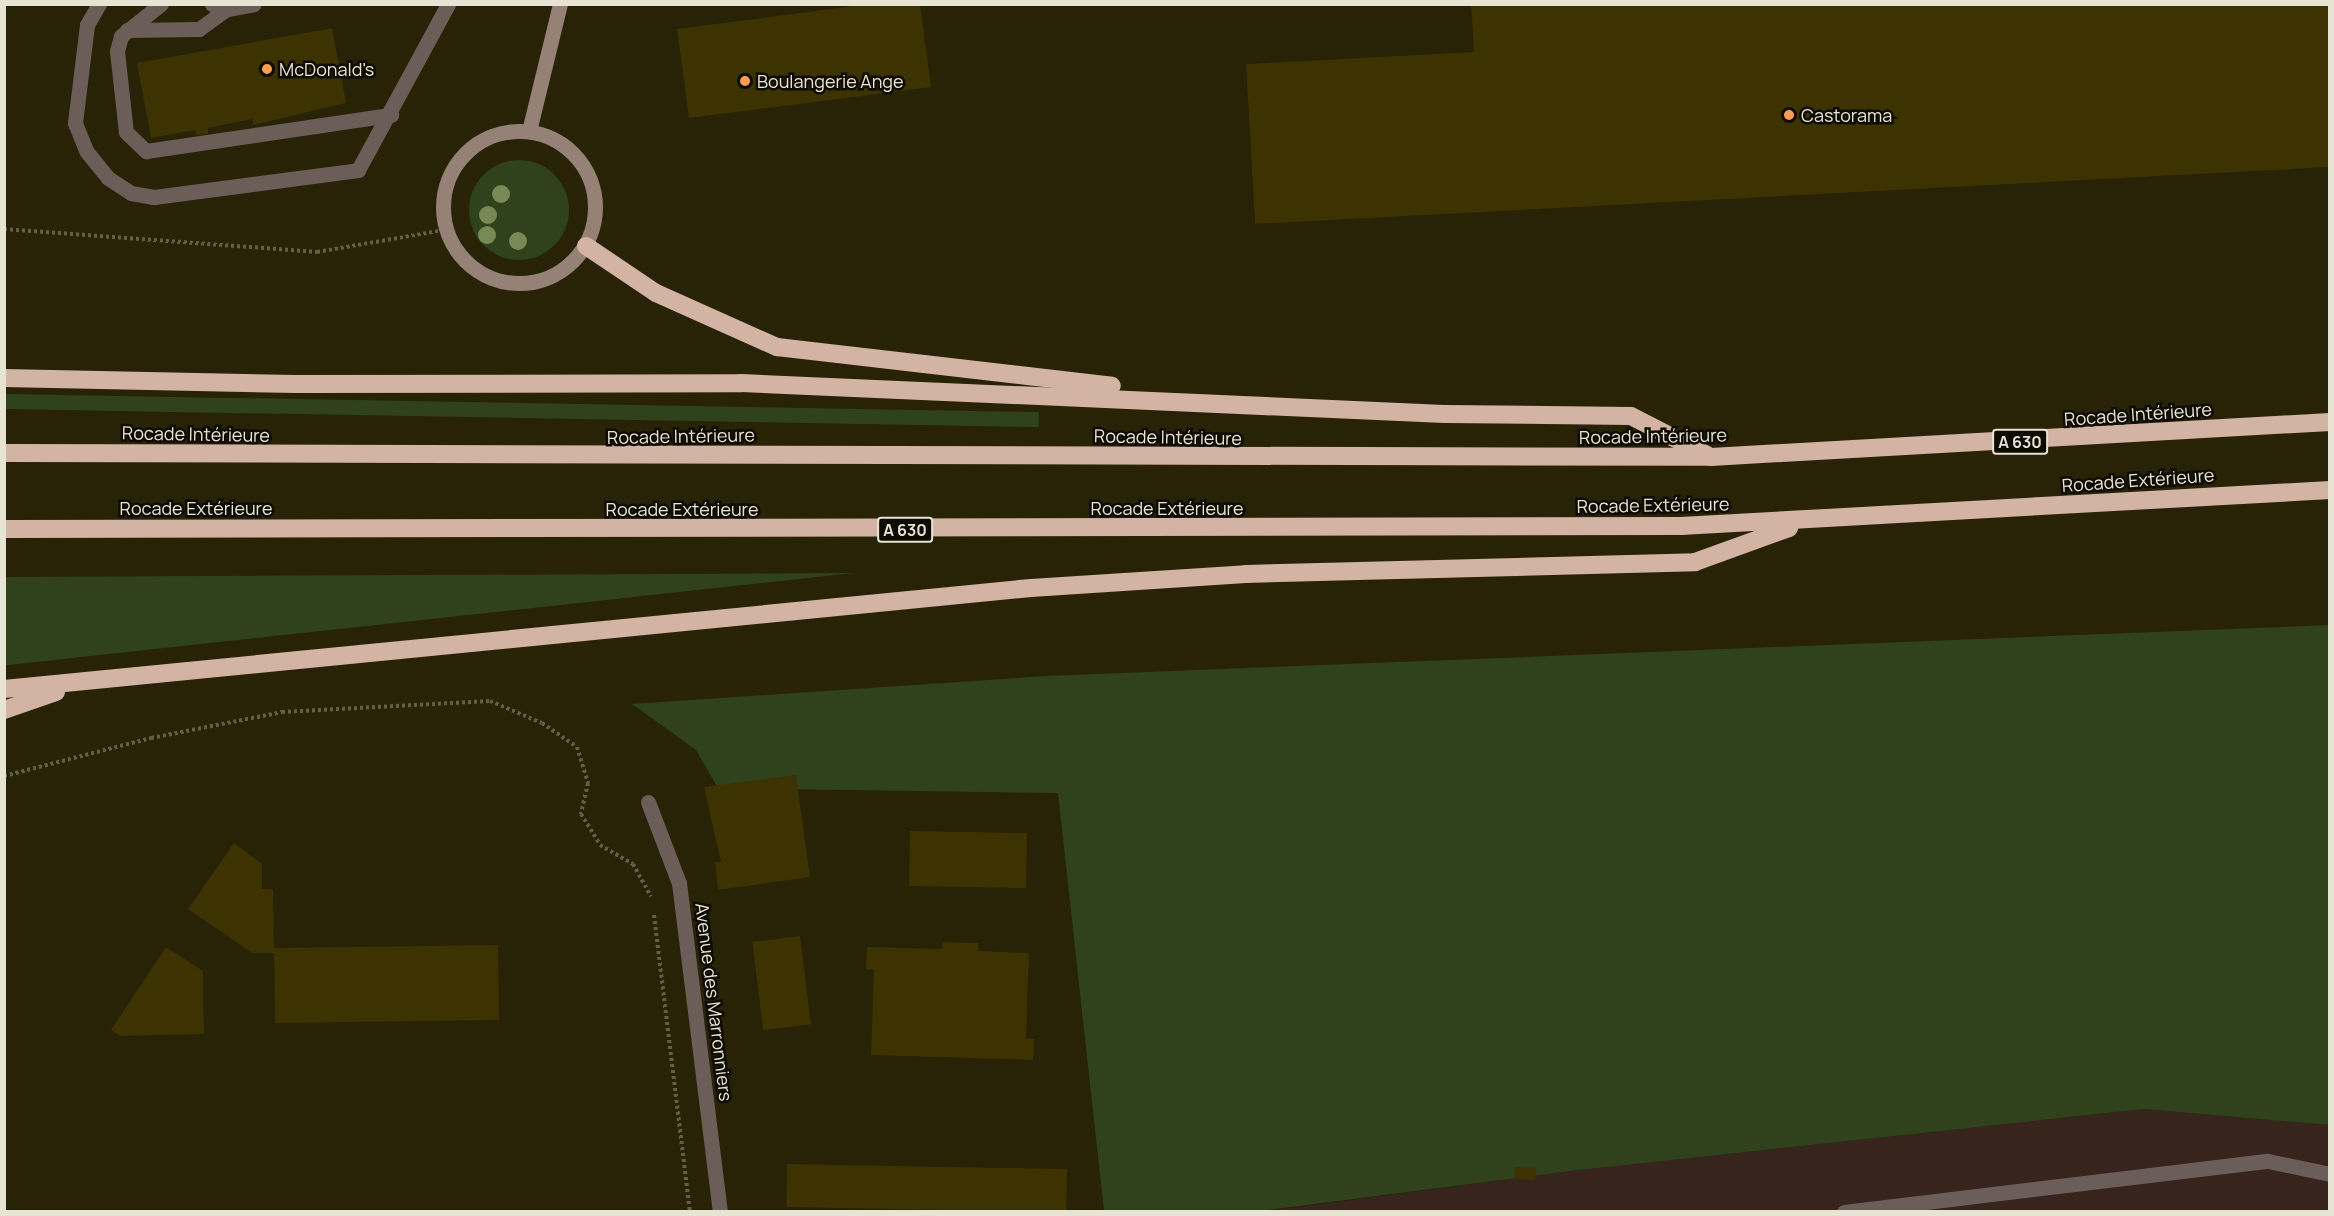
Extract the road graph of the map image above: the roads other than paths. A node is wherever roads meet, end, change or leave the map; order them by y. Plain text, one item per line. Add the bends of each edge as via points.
1 (99, 4) edge
2 (160, 4) edge
3 (254, 4) edge
4 (448, 4) edge
5 (560, 4) edge
6 (219, 7) edge
7 (127, 30) junction
8 (391, 115) junction
9 (529, 131) junction
10 (585, 246) junction
11 (4, 378) edge
12 (1242, 402) junction
13 (2330, 422) edge
14 (4, 453) edge
15 (1711, 457) junction
16 (2330, 490) edge
17 (1805, 522) junction
18 (4, 529) edge
19 (76, 685) junction
20 (4, 688) edge
21 (4, 710) edge
22 (648, 802) dead end
23 (2330, 1174) edge
24 (720, 1212) edge
25 (1844, 1212) edge

1 - 8 street via 87,25 75,123 87,152 108,178 131,192 154,197 358,170
2 - 7 street
3 - 6 street
4 - 8 street
5 - 9 main road
6 - 7 street via 199,29
7 - 8 street via 117,51 126,132 146,151
9 - 10 main road via 554,139 588,174 594,223
9 - 10 main road via 503,132 479,141 460,158 447,180 446,230 457,254 476,271 499,282 549,279
10 - 12 highway via 656,293 777,347
11 - 12 highway via 296,384 741,383
12 - 15 highway via 1443,414 1630,416
13 - 15 highway, Rocade Intérieure / A 630
14 - 15 highway, Rocade Intérieure / A 630
16 - 17 highway, Rocade Extérieure / A 630
17 - 18 highway, Rocade Extérieure / A 630 via 889,530
17 - 19 highway via 1695,561 1246,574 1031,588
19 - 20 highway
19 - 21 highway
22 - 24 street, Avenue des Marronniers via 679,884
23 - 25 street via 2268,1161

